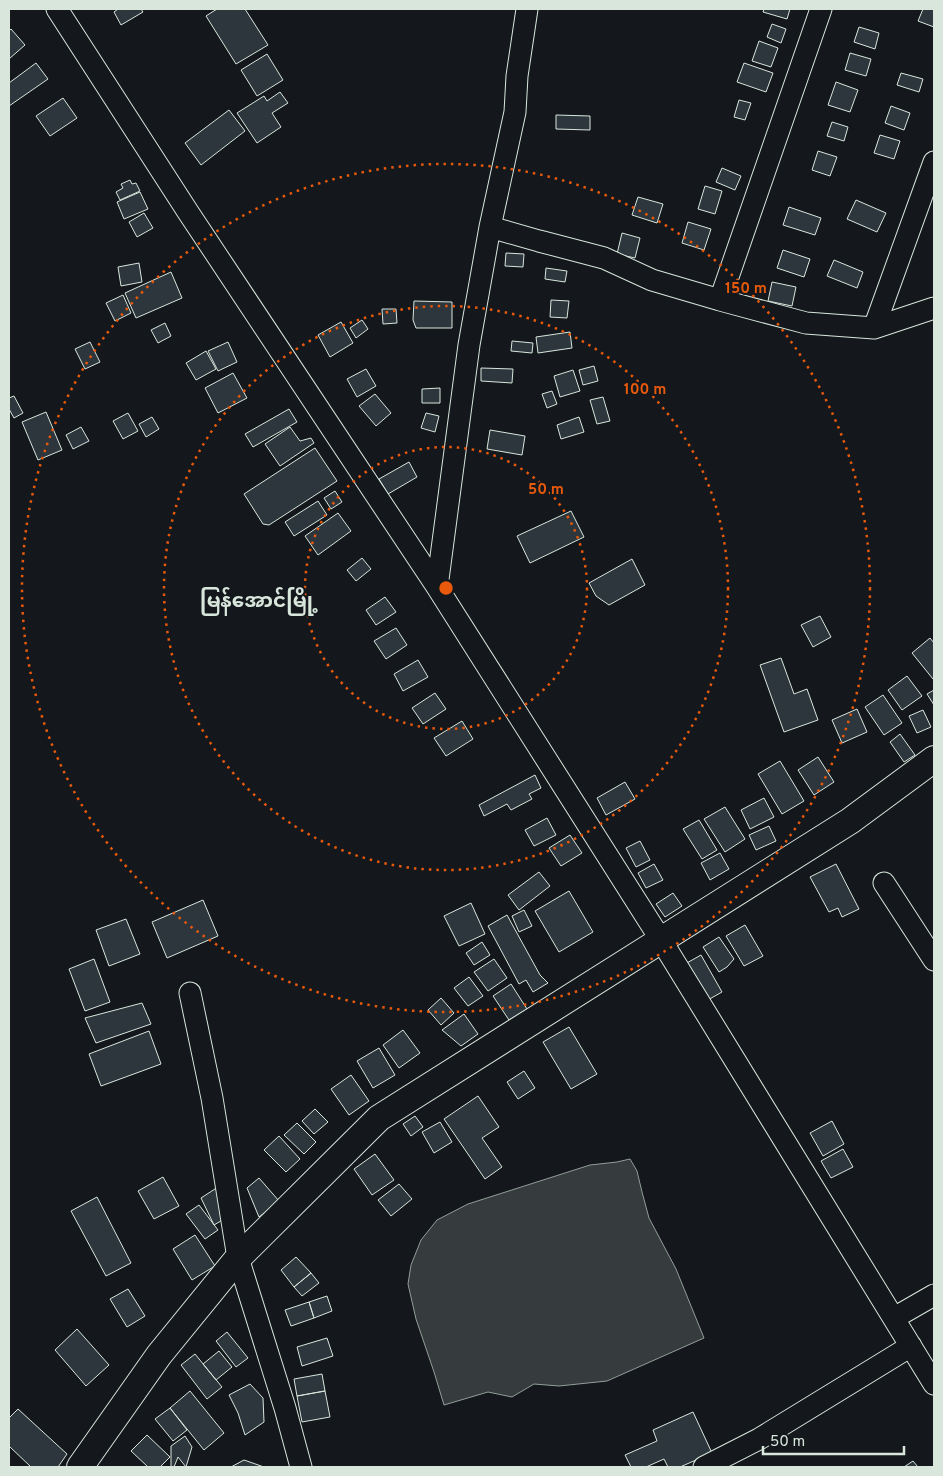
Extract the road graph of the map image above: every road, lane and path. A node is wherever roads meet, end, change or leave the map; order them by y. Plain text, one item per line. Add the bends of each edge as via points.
1 (57, 9) edge
2 (527, 9) edge
3 (822, 9) edge
4 (934, 162) edge
5 (490, 227) junction
6 (720, 300) junction
7 (934, 308) edge
8 (874, 328) junction
9 (437, 586) junction
10 (934, 759) edge
11 (884, 884) dead end
12 (661, 940) junction
13 (934, 960) edge
14 (190, 993) dead end
15 (238, 1258) junction
16 (934, 1296) edge
17 (894, 1318) junction
18 (911, 1346) junction
19 (934, 1384) edge
20 (80, 1467) edge
21 (301, 1467) edge
22 (704, 1467) edge

1 - 9 street
2 - 5 street via 515,112
3 - 6 street
4 - 8 street
5 - 6 street via 604,258 652,280
5 - 9 street via 469,345
6 - 8 street via 806,323
7 - 8 street
9 - 12 street
10 - 12 main road via 850,821
11 - 13 street
12 - 15 main road via 379,1118
12 - 17 street
14 - 15 street via 212,1098
15 - 20 main road via 159,1355
15 - 21 street
16 - 17 street
17 - 18 street
18 - 19 street
18 - 22 street via 759,1439

